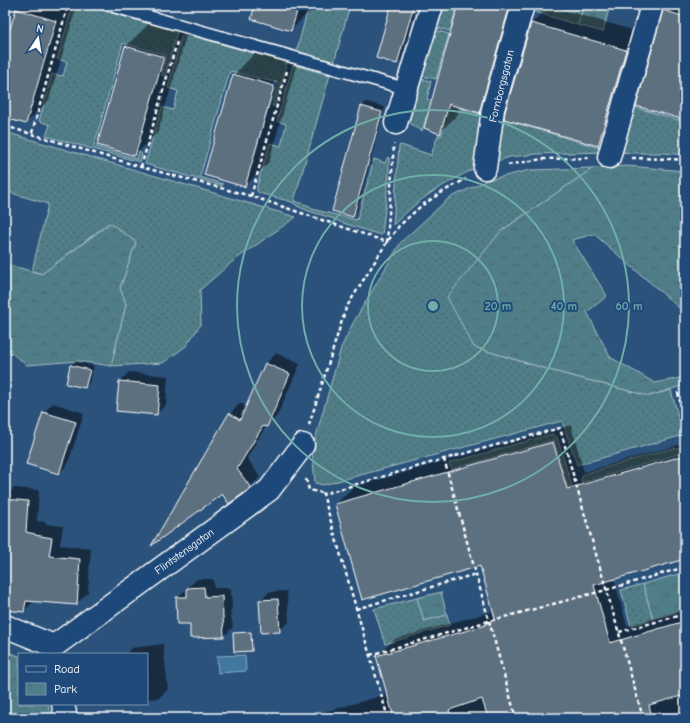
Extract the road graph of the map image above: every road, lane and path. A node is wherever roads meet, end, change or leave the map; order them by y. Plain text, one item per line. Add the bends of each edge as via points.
1 (68, 5) edge
2 (108, 5) edge
3 (432, 5) edge
4 (523, 5) edge
5 (652, 5) edge
6 (181, 26) junction
7 (292, 57) junction
8 (407, 90) junction
9 (396, 123) joint
10 (5, 126) edge
11 (32, 133) junction
12 (609, 158) junction
13 (685, 160) edge
14 (141, 167) junction
15 (485, 168) junction
16 (251, 196) junction
17 (387, 242) junction
18 (685, 391) edge
19 (685, 420) edge
20 (303, 445) joint
21 (444, 459) junction
22 (685, 567) edge
23 (476, 574) junction
24 (606, 590) junction
25 (356, 608) junction
26 (685, 614) edge
27 (489, 621) junction
28 (5, 626) edge
29 (619, 632) junction
30 (55, 650) edge
31 (370, 655) junction
32 (63, 705) edge
33 (66, 718) edge
34 (388, 718) edge
35 (516, 718) edge
36 (643, 718) edge

1 - 11 path
2 - 6 lane
3 - 8 street
4 - 15 street, Fornborgsgatan via 493,109
5 - 12 street
6 - 7 lane
6 - 14 path
7 - 8 lane
7 - 16 path
8 - 9 street
9 - 17 path
10 - 11 path
11 - 14 path
12 - 13 path
12 - 15 path via 542,159
14 - 16 path
15 - 17 path via 421,206 399,226
16 - 17 path
17 - 20 path via 346,308
18 - 19 path via 678,393
20 - 30 street, Flintstensgatan via 269,490
21 - 23 path
21 - 24 path via 560,428
21 - 25 path via 323,494
22 - 24 path
23 - 25 path
23 - 27 path
24 - 27 path
24 - 29 path
25 - 31 path
26 - 29 path
27 - 31 path
27 - 35 path
28 - 30 street
29 - 36 path
31 - 34 path
32 - 33 street

